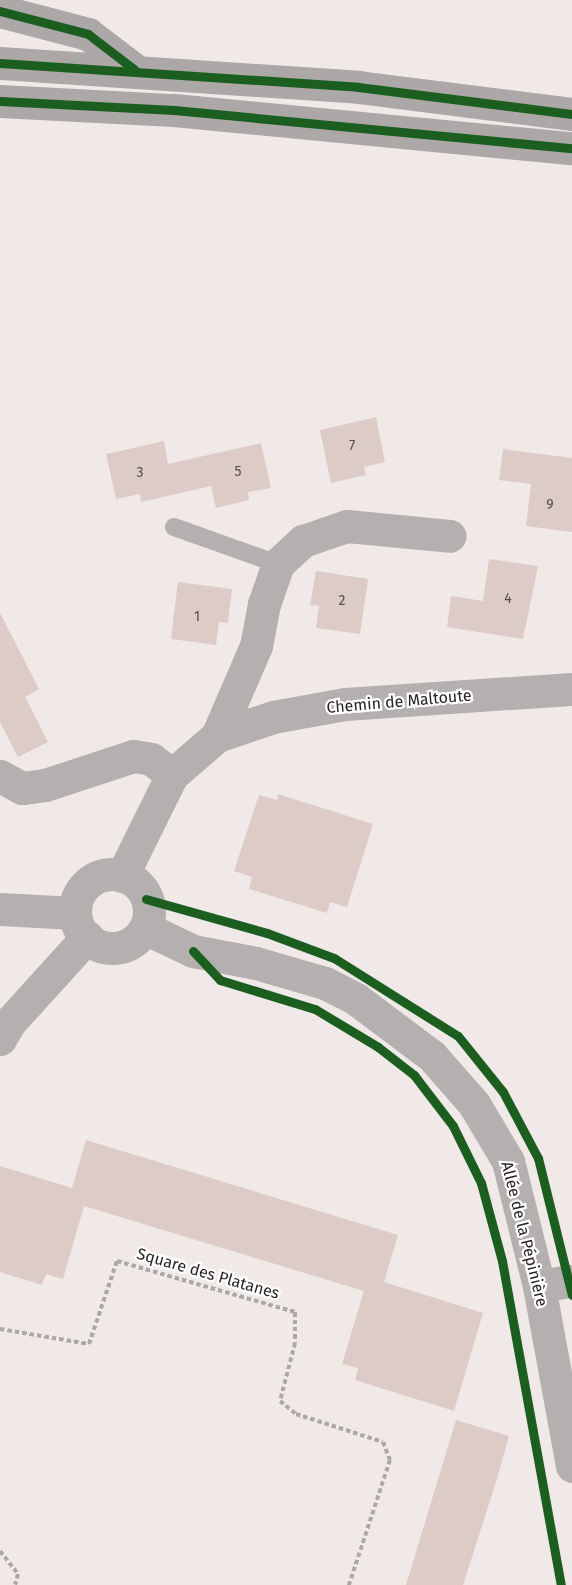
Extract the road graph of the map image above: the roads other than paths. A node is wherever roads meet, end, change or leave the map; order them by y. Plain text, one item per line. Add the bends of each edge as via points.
1 (0, 11) edge
2 (0, 63) edge
3 (135, 70) junction
4 (0, 101) edge
5 (572, 114) edge
6 (572, 148) edge
7 (174, 527) dead end
8 (450, 536) dead end
9 (278, 564) junction
10 (572, 689) edge
11 (218, 736) junction
12 (172, 775) junction
13 (0, 776) edge
14 (122, 876) junction
15 (0, 909) edge
16 (81, 925) junction
17 (145, 928) junction
18 (0, 1039) edge
19 (572, 1281) edge
20 (539, 1286) junction
21 (572, 1466) edge

1 - 3 main road via 88,34
2 - 3 main road
3 - 5 main road via 357,87
4 - 6 main road via 174,111
7 - 9 lane
8 - 9 street via 347,526 303,541
9 - 11 street via 264,604 256,646
10 - 11 street, Chemin de Maltoute via 345,704 273,717
11 - 12 street, Chemin de Maltoute
12 - 13 street via 151,759 133,756 45,785 22,788
12 - 14 street, Chemin de Maltoute
14 - 16 street via 99,876 80,891
14 - 17 street via 133,881 146,899
15 - 16 street
16 - 17 street via 103,947 115,948 127,945
16 - 18 street
17 - 20 street, Allée de la Pépinière via 194,951 256,963 325,983 356,999 432,1056 474,1104 508,1161
19 - 20 street
20 - 21 street, Allée de la Pépinière

